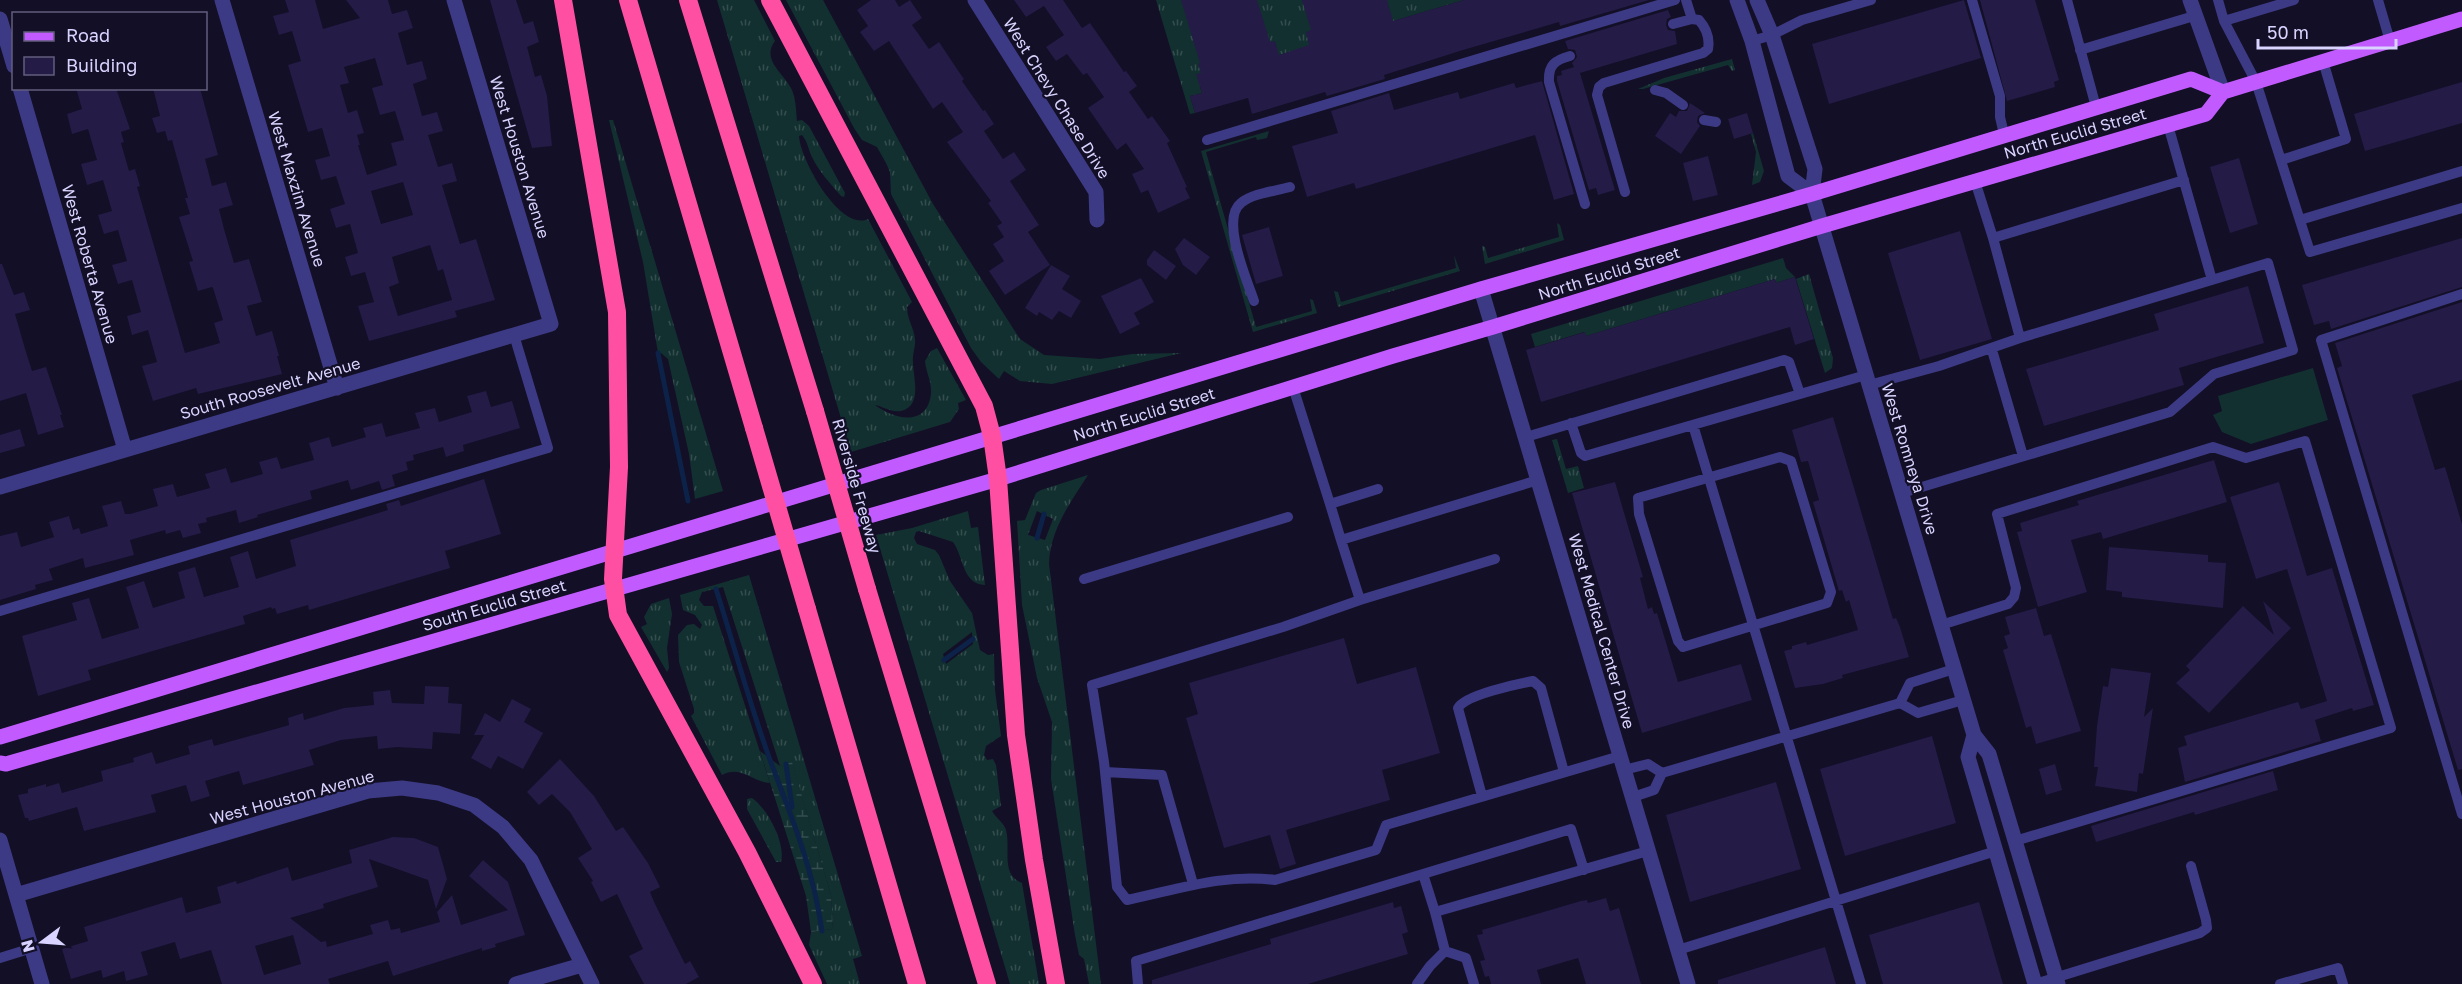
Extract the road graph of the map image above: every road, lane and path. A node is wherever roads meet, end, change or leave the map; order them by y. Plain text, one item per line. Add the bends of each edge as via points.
1 (222, 0) edge
2 (454, 0) edge
3 (563, 0) edge
4 (628, 0) edge
5 (688, 0) edge
6 (770, 0) edge
7 (975, 0) edge
8 (1675, 0) edge
9 (1686, 0) edge
10 (1737, 0) edge
11 (1757, 0) edge
12 (1871, 0) edge
13 (1972, 0) edge
14 (2067, 0) edge
15 (2190, 0) edge
16 (2218, 0) edge
17 (2295, 0) edge
18 (2378, 0) edge
19 (2194, 16) junction
20 (0, 19) edge
21 (1692, 19) junction
22 (2462, 19) edge
23 (2224, 21) junction
24 (1673, 24) dead end
25 (1772, 35) junction
26 (1752, 41) junction
27 (2390, 41) junction
28 (2080, 50) junction
29 (1570, 56) dead end
30 (12, 59) edge
31 (2323, 61) junction
32 (2256, 82) junction
33 (21, 90) edge
34 (1655, 90) dead end
35 (2223, 92) junction
36 (1683, 105) dead end
37 (2096, 107) junction
38 (1704, 120) dead end
39 (1716, 122) dead end
40 (2168, 125) junction
41 (2004, 134) junction
42 (1207, 140) dead end
43 (2281, 160) junction
44 (2462, 171) edge
45 (2184, 180) junction
46 (1975, 181) junction
47 (1290, 187) dead end
48 (1625, 192) dead end
49 (1812, 194) junction
50 (1585, 204) dead end
51 (2462, 208) edge
52 (1097, 220) dead end
53 (2300, 220) junction
54 (1822, 226) junction
55 (1993, 238) junction
56 (2212, 280) junction
57 (1481, 289) junction
58 (2462, 294) edge
59 (1254, 301) dead end
60 (551, 324) joint
61 (1493, 327) junction
62 (514, 335) junction
63 (2020, 338) junction
64 (1992, 350) junction
65 (1868, 380) junction
66 (1293, 387) junction
67 (337, 388) junction
68 (1800, 394) junction
69 (1571, 423) junction
70 (1693, 425) junction
71 (992, 436) junction
72 (1526, 437) junction
73 (125, 450) junction
74 (2024, 456) junction
75 (1708, 477) junction
76 (998, 479) junction
77 (1538, 480) junction
78 (0, 487) edge
79 (1378, 489) dead end
80 (1902, 493) junction
81 (1330, 504) junction
82 (1287, 517) dead end
83 (1341, 540) junction
84 (614, 551) junction
85 (1496, 559) dead end
86 (1084, 579) dead end
87 (614, 590) junction
88 (1360, 600) junction
89 (0, 611) edge
90 (1941, 625) junction
91 (1753, 626) junction
92 (1954, 669) junction
93 (1963, 700) junction
94 (1900, 703) junction
95 (1974, 735) junction
96 (1787, 736) junction
97 (0, 737) edge
98 (0, 763) edge
99 (1622, 763) junction
100 (1105, 772) junction
101 (1564, 772) junction
102 (1662, 773) junction
103 (1482, 796) junction
104 (1633, 797) junction
105 (2462, 814) edge
106 (0, 840) edge
107 (2015, 841) junction
108 (1648, 851) junction
109 (1996, 851) junction
110 (2191, 866) dead end
111 (1584, 870) junction
112 (1423, 874) junction
113 (1193, 884) junction
114 (16, 896) junction
115 (1836, 901) junction
116 (1436, 912) junction
117 (32, 948) junction
118 (1678, 950) junction
119 (1445, 951) junction
120 (0, 958) edge
121 (582, 965) junction
122 (2057, 981) edge
123 (42, 984) edge
124 (516, 984) edge
125 (592, 984) edge
126 (813, 984) edge
127 (917, 984) edge
128 (987, 984) edge
129 (1056, 984) edge
130 (1138, 984) edge
131 (1417, 984) edge
132 (1474, 984) edge
133 (1688, 984) edge
134 (1861, 984) edge
135 (2035, 984) edge
136 (2280, 984) edge
137 (2343, 984) edge

1 - 67 street, West Maxzim Avenue
2 - 60 street, West Houston Avenue
3 - 84 highway via 618,312
4 - 127 highway, bridge
5 - 128 highway, Riverside Freeway, bridge
6 - 71 highway via 984,406
7 - 52 street, West Chevy Chase Drive via 1096,192
8 - 42 lane
9 - 21 lane
10 - 26 street
11 - 25 street, West Romneya Drive
12 - 25 lane via 1802,20
13 - 41 lane via 2000,96
14 - 28 lane
15 - 19 street
16 - 23 lane
17 - 23 lane
18 - 27 lane
19 - 28 lane
19 - 35 street
20 - 30 street
21 - 24 lane
21 - 48 lane via 1705,26 1708,49 1604,82 1599,87
22 - 27 main road
23 - 32 lane
25 - 26 lane
25 - 49 street, West Romneya Drive via 1815,169
26 - 49 street via 1788,176
27 - 31 main road
28 - 37 lane
29 - 50 lane via 1558,59 1548,73
31 - 32 main road
31 - 43 lane via 2346,140
32 - 35 main road
32 - 43 lane
33 - 73 street, West Roberta Avenue
34 - 36 lane
35 - 37 main road, North Euclid Street via 2191,79
35 - 40 main road, North Euclid Street via 2206,114
37 - 41 main road, North Euclid Street
38 - 39 lane
40 - 45 lane
40 - 46 main road, North Euclid Street
41 - 49 main road, North Euclid Street
43 - 53 lane
44 - 53 lane
45 - 55 lane
45 - 56 lane
46 - 54 main road, North Euclid Street
46 - 55 lane
47 - 59 lane via 1245,200 1235,208 1233,233
49 - 54 street, West Romneya Drive
49 - 57 main road, North Euclid Street
51 - 53 lane via 2310,252
54 - 61 main road, North Euclid Street
54 - 65 street, West Romneya Drive
55 - 63 lane
56 - 63 lane
56 - 74 lane via 2268,263 2293,350 2214,374 2170,412
57 - 61 street, West Medical Center Drive
57 - 71 main road, North Euclid Street
58 - 105 lane via 2321,340
60 - 62 street, South Roosevelt Avenue
61 - 66 main road, North Euclid Street
61 - 72 street, West Medical Center Drive
62 - 67 street, South Roosevelt Avenue
62 - 89 lane via 548,448
63 - 64 lane
64 - 65 lane
64 - 74 lane
65 - 68 lane
65 - 80 street, West Romneya Drive
66 - 76 main road, North Euclid Street
66 - 81 lane
67 - 73 street, South Roosevelt Avenue
68 - 69 lane via 1785,360
68 - 70 lane
69 - 70 lane via 1585,456
69 - 72 lane
70 - 75 lane
71 - 76 highway
71 - 84 main road, South Euclid Street
72 - 77 street, West Medical Center Drive
73 - 78 street, South Roosevelt Avenue
74 - 80 lane
75 - 91 lane
75 - 91 lane via 1638,498 1639,514 1681,645
75 - 91 lane via 1780,457 1791,461 1831,592 1827,603
76 - 87 main road, South Euclid Street
76 - 129 highway via 1016,735
77 - 83 lane
77 - 99 street, West Medical Center Drive
79 - 81 lane
80 - 90 street, West Romneya Drive
81 - 83 lane
82 - 86 lane
83 - 88 lane
84 - 87 highway
84 - 97 main road, South Euclid Street
85 - 88 lane
87 - 98 main road, South Euclid Street
87 - 126 highway via 624,629 747,852
88 - 100 lane via 1092,685
90 - 92 street, West Romneya Drive
90 - 107 lane via 2008,604 2014,597 2016,588 1997,514 2213,447 2246,458 2305,441 2391,728
91 - 96 lane
92 - 93 street, West Romneya Drive
92 - 94 lane via 1910,683
93 - 94 lane via 1918,713
93 - 95 street, West Romneya Drive
94 - 96 lane
95 - 107 street, West Romneya Drive via 1989,753
95 - 109 street, West Romneya Drive via 1968,757
96 - 102 lane
96 - 115 lane
99 - 101 lane
99 - 102 lane via 1648,764
99 - 104 street, West Medical Center Drive
100 - 113 lane via 1162,775
100 - 113 lane via 1117,886 1127,900
101 - 103 lane
101 - 103 lane via 1541,688 1533,681 1518,684 1466,700 1458,708
102 - 104 lane via 1654,790
103 - 113 lane via 1386,825 1376,850 1275,880 1210,880
104 - 108 street, West Medical Center Drive
106 - 114 street
107 - 122 street, West Romneya Drive
108 - 111 lane
108 - 118 street, West Medical Center Drive
109 - 115 lane
109 - 135 street, West Romneya Drive
110 - 122 lane via 2207,928
111 - 112 lane via 1571,829
111 - 116 lane
112 - 116 lane
112 - 130 lane via 1136,960
114 - 117 street
114 - 121 street, West Houston Avenue via 368,791 402,788 438,793 474,805 503,827 531,860
115 - 118 lane
115 - 134 lane
116 - 119 lane
117 - 120 lane
117 - 123 street
118 - 133 street, West Medical Center Drive
119 - 131 lane
119 - 132 lane via 1466,958
121 - 124 street
121 - 125 street, West Houston Avenue
122 - 135 lane
136 - 137 lane via 2338,968

